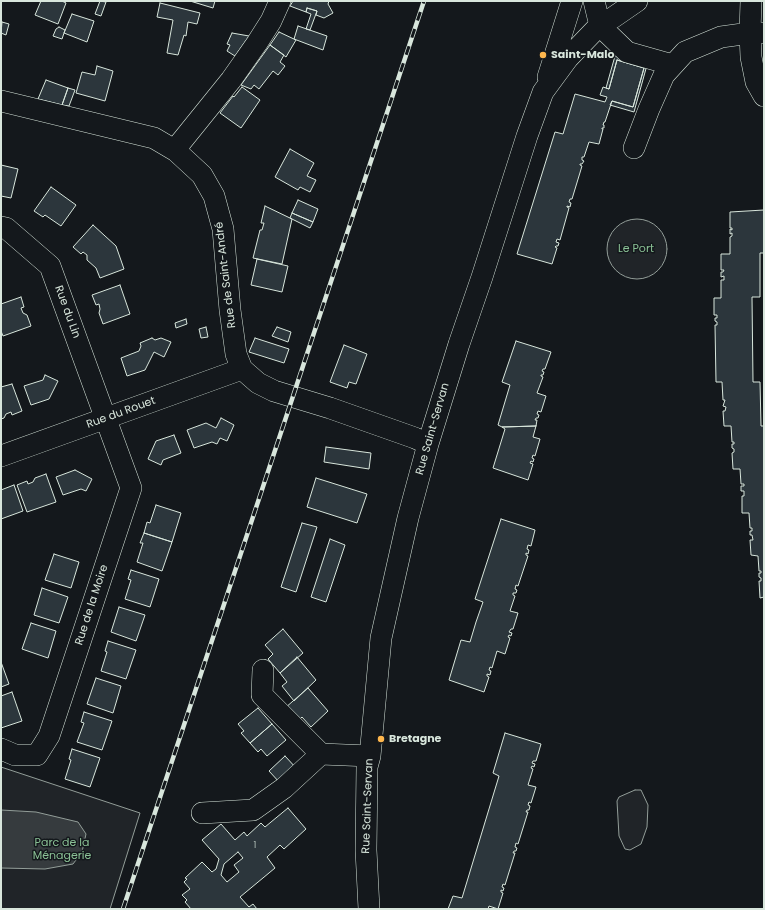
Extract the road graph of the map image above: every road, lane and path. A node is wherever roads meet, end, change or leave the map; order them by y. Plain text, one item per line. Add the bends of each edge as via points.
1 (280, 1) edge
2 (572, 1) edge
3 (594, 1) edge
4 (637, 1) edge
5 (751, 1) edge
6 (600, 26) junction
7 (757, 33) edge
8 (673, 65) junction
9 (543, 92) junction
10 (764, 96) edge
11 (1, 101) edge
12 (634, 148) dead end
13 (176, 151) junction
14 (1, 226) edge
15 (242, 369) junction
16 (105, 418) junction
17 (428, 444) junction
18 (1, 456) edge
19 (263, 670) dead end
20 (1, 749) edge
21 (321, 754) junction
22 (370, 756) junction
23 (202, 813) dead end
24 (368, 909) edge

1 - 13 street via 257,43
2 - 9 street
3 - 6 street
4 - 6 street, Rue Saint-Servan
5 - 7 street
6 - 8 street via 627,52
6 - 9 street, Rue Saint-Servan via 568,58
7 - 8 street via 721,37 685,52
7 - 10 street via 751,57 756,82
8 - 12 street via 664,75
9 - 17 street, Rue Saint-Servan
11 - 13 street, Rue de Saint-André via 154,138
13 - 15 street, Rue de Saint-André via 202,175 214,196 223,229 230,310 236,354
14 - 16 street, Rue du Lin via 50,266
15 - 16 street, Rue du Rouet
15 - 17 street, Rue de Saint-André via 258,383 274,391 330,408
16 - 18 street, Rue du Rouet
16 - 20 street, Rue de la Moire via 131,488 49,736 37,755 15,755
17 - 22 street, Rue Saint-Servan via 408,518 381,638
19 - 21 street via 262,695
21 - 22 street
21 - 23 street via 284,788 253,810
22 - 24 street, Rue Saint-Servan via 367,767

